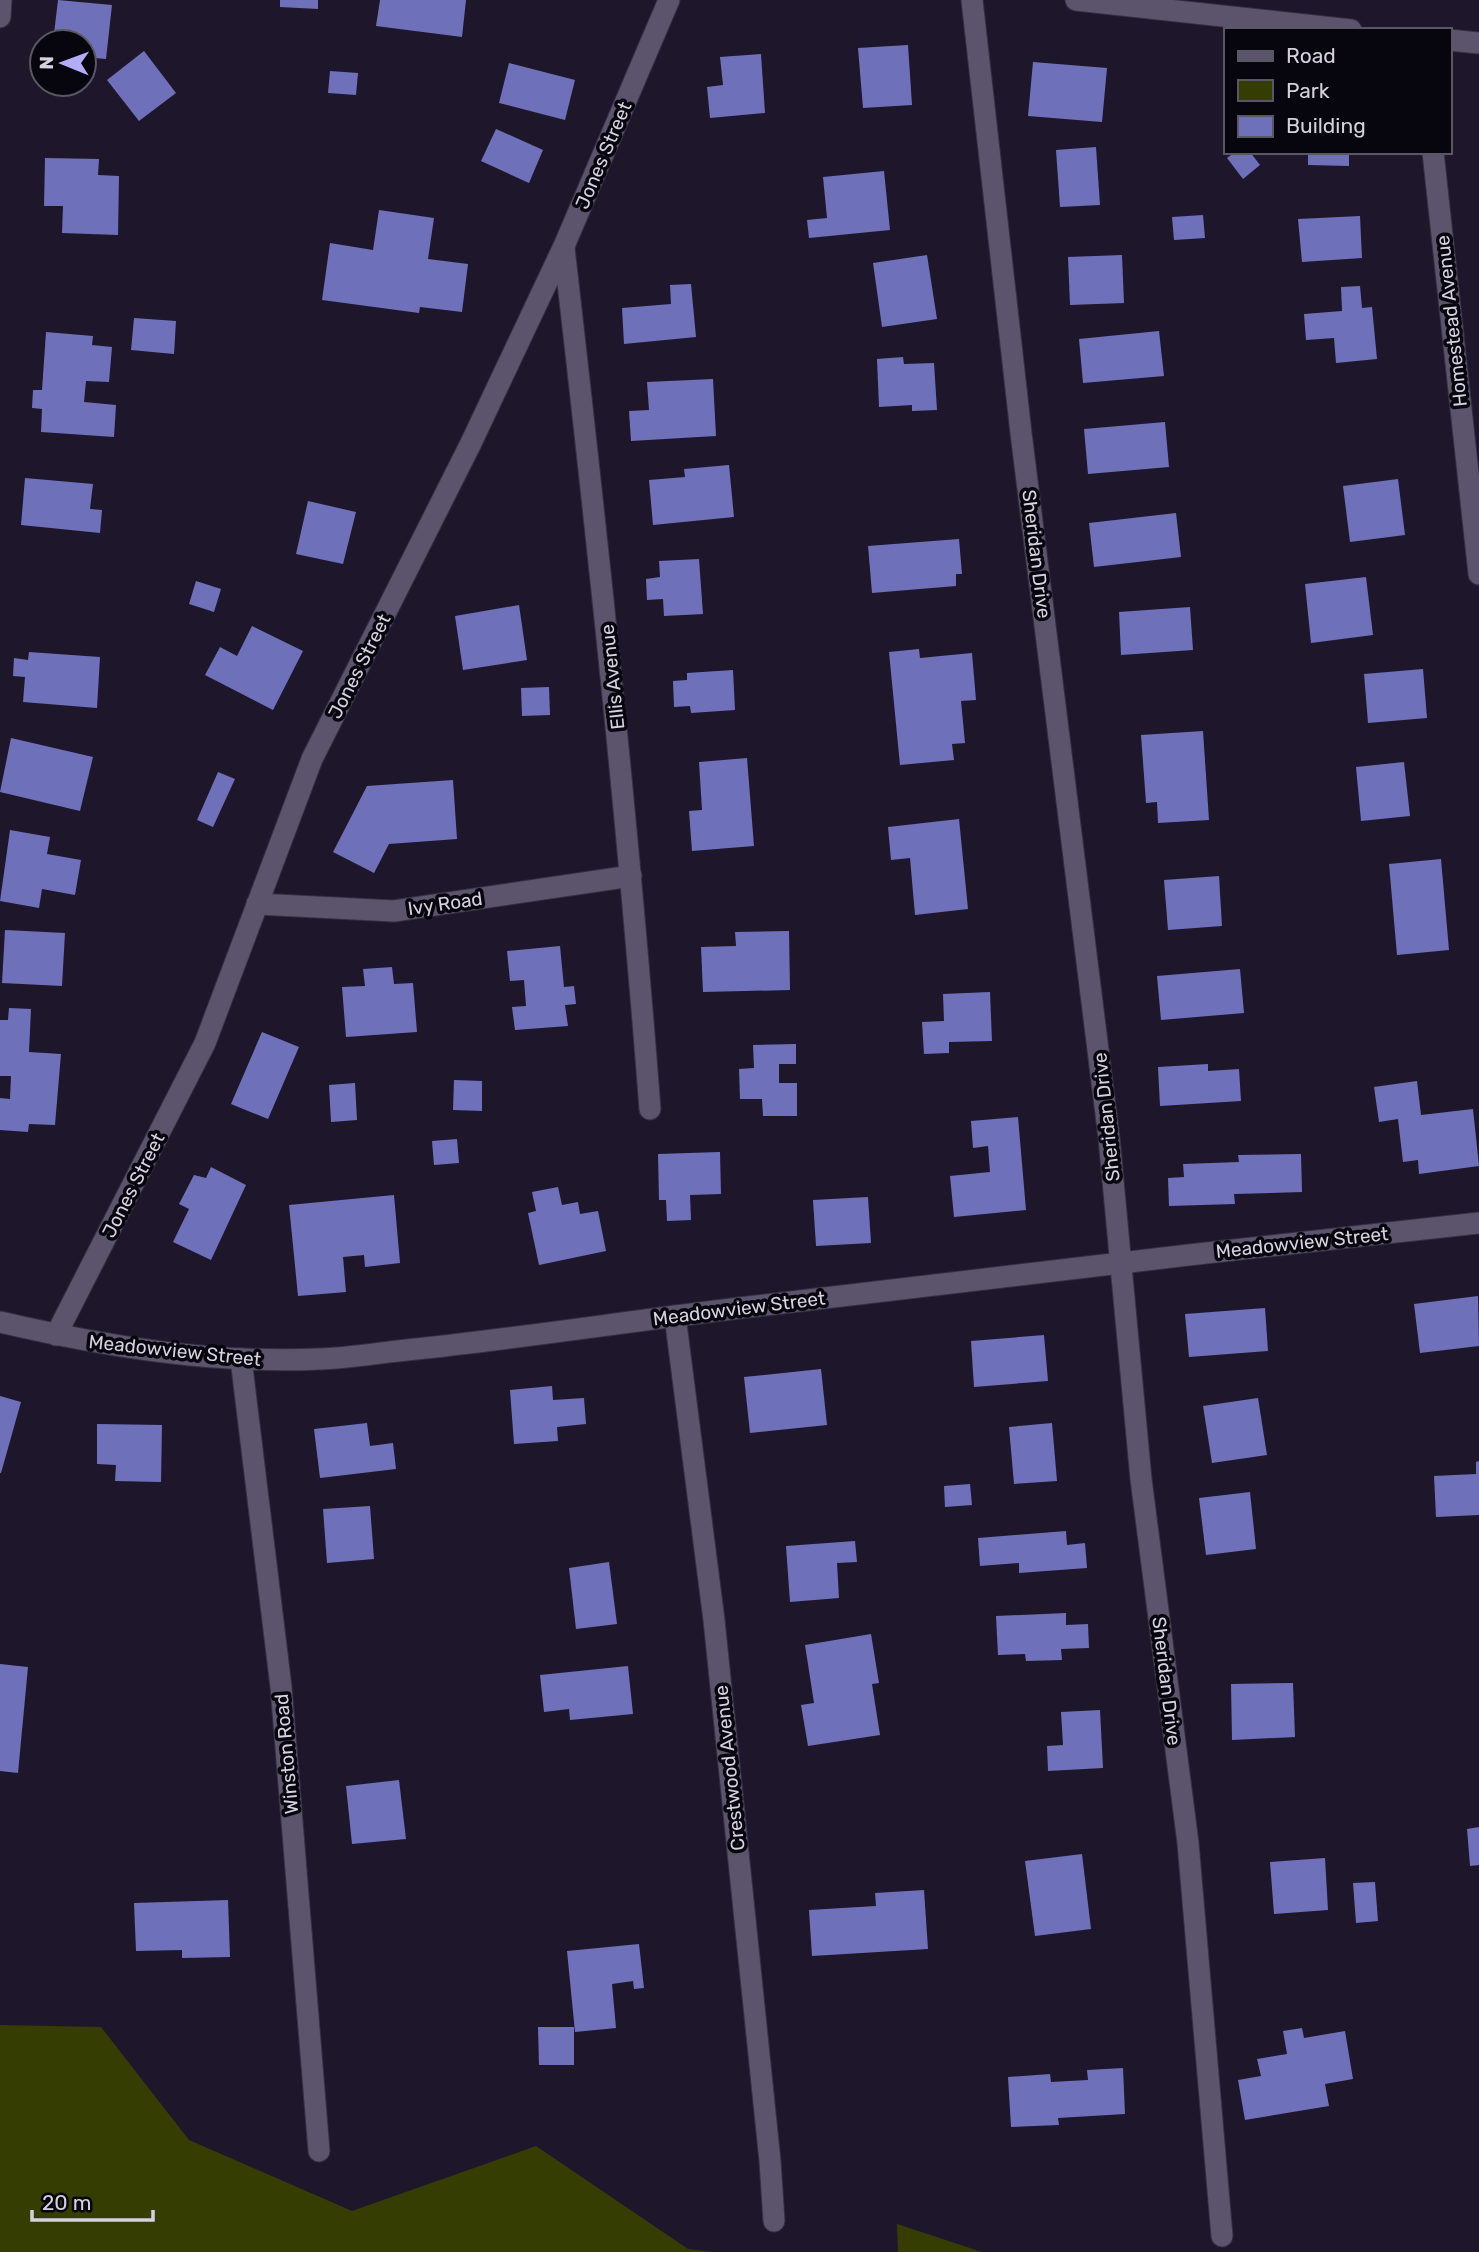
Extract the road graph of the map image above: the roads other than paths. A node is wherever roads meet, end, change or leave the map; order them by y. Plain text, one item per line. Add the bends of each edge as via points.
1 (1, 0) edge
2 (669, 0) edge
3 (972, 0) edge
4 (1076, 0) edge
5 (0, 18) edge
6 (1333, 28) edge
7 (1451, 40) edge
8 (1479, 43) edge
9 (1433, 154) edge
10 (564, 246) junction
11 (1479, 574) edge
12 (631, 876) junction
13 (257, 904) junction
14 (650, 1109) dead end
15 (1479, 1223) edge
16 (1121, 1262) junction
17 (675, 1315) junction
18 (0, 1322) edge
19 (56, 1335) junction
20 (241, 1359) junction
21 (319, 2151) dead end
22 (774, 2221) dead end
23 (1222, 2236) dead end

1 - 5 street
2 - 10 street, Jones Street
3 - 16 street, Sheridan Drive
4 - 6 street
7 - 8 street
9 - 11 street, Homestead Avenue
10 - 12 street, Ellis Avenue
10 - 13 street, Jones Street via 312,759
12 - 13 street, Ivy Road via 394,911
12 - 14 street, Ellis Avenue
13 - 19 street, Jones Street via 205,1043
15 - 16 street, Meadowview Street
16 - 17 street, Meadowview Street
16 - 23 street, Sheridan Drive via 1141,1479 1188,1843
17 - 20 street, Meadowview Street via 467,1344 319,1359
17 - 22 street, Crestwood Avenue via 715,1620
18 - 19 street, Meadowview Street
19 - 20 street, Meadowview Street
20 - 21 street, Winston Road via 281,1687

